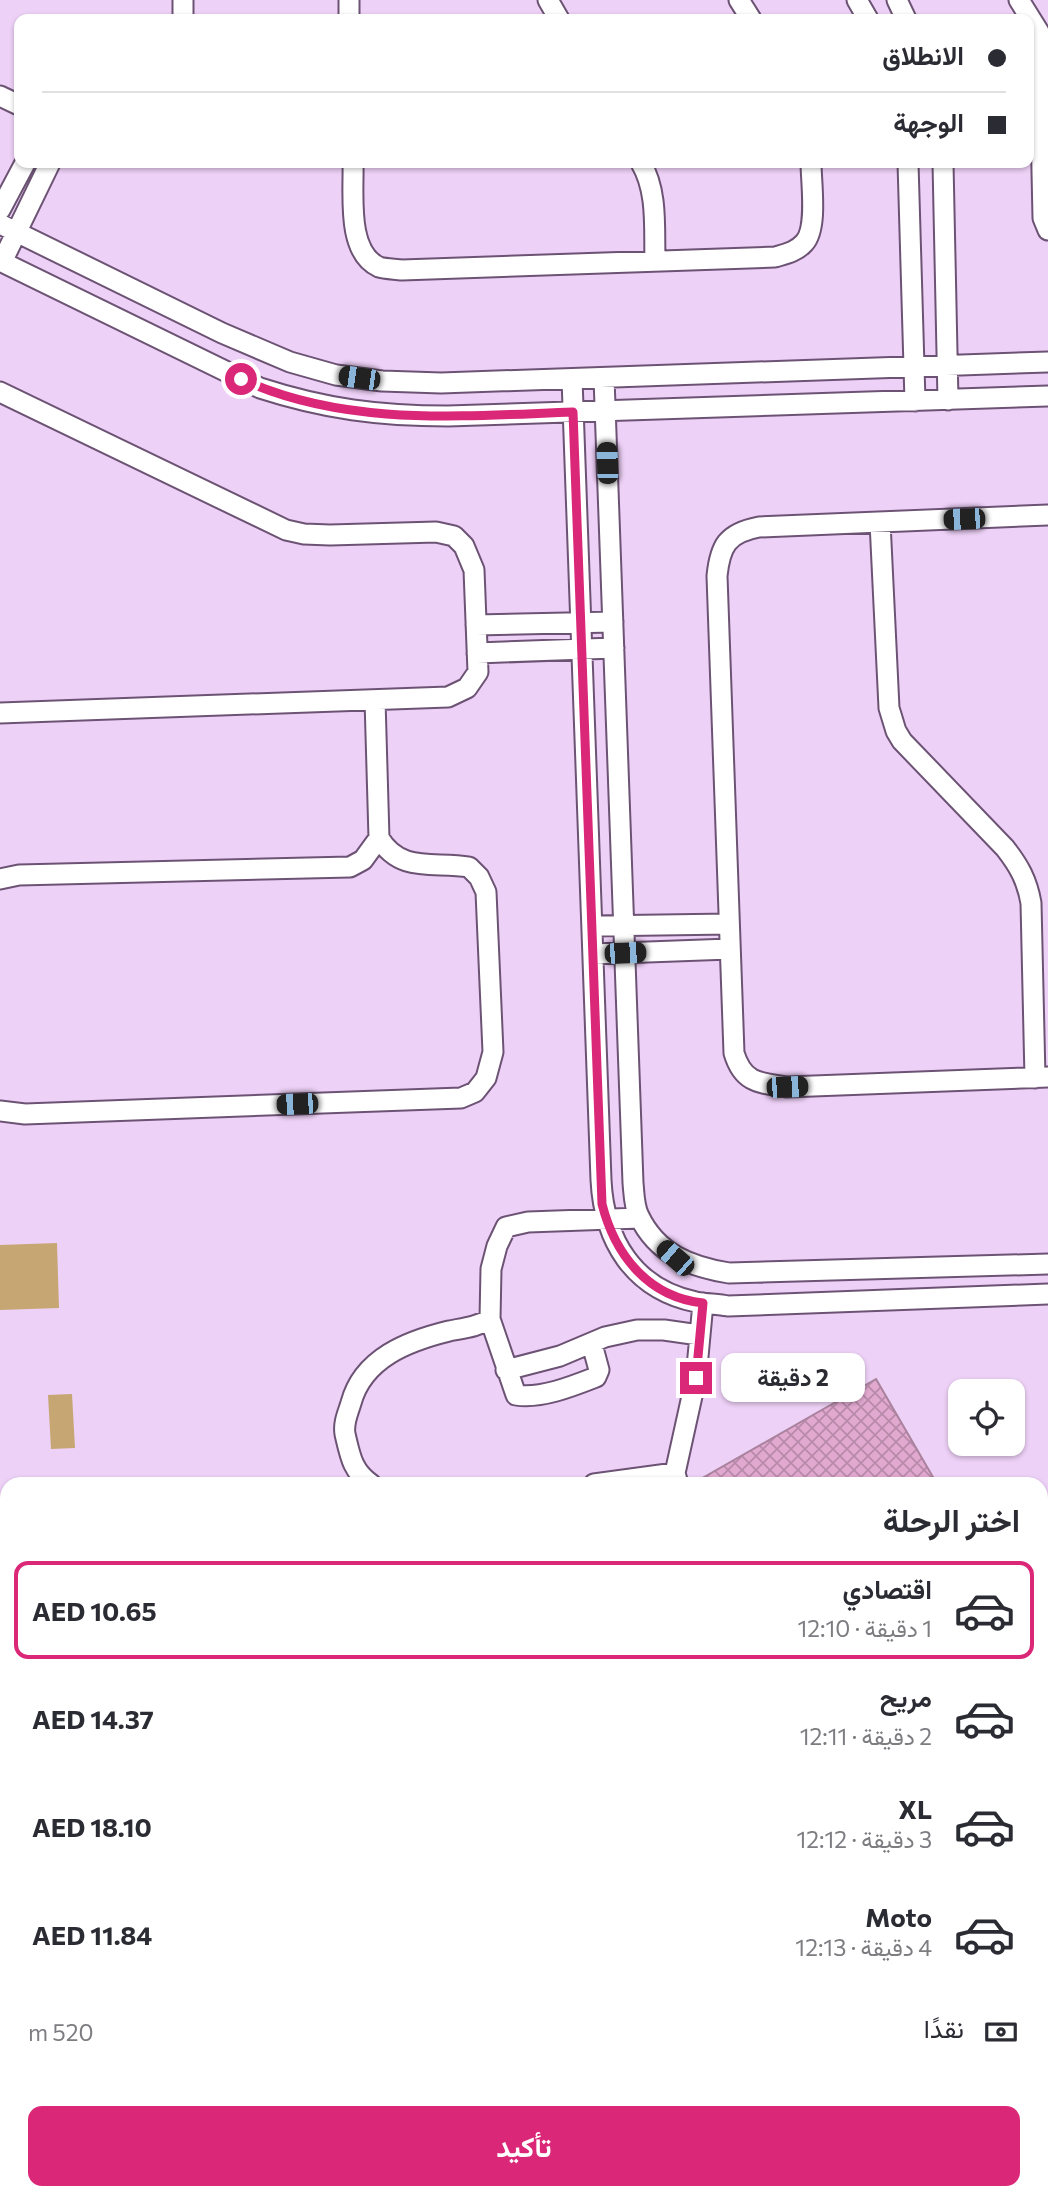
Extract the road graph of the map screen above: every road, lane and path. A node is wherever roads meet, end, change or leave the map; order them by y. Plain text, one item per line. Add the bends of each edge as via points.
1 (1019, 0) edge
2 (1031, 14) edge
3 (1043, 29) edge
4 (22, 168) edge
5 (47, 168) edge
6 (353, 168) edge
7 (644, 168) edge
8 (811, 168) edge
9 (908, 168) edge
10 (943, 168) edge
11 (0, 210) edge
12 (8, 228) edge
13 (1048, 230) edge
14 (655, 261) junction
15 (1, 262) edge
16 (1048, 362) edge
17 (947, 366) junction
18 (914, 367) junction
19 (604, 378) junction
20 (572, 379) junction
21 (0, 392) edge
22 (1048, 396) edge
23 (948, 400) junction
24 (915, 401) junction
25 (605, 411) junction
26 (573, 412) junction
27 (1048, 515) edge
28 (880, 522) junction
29 (580, 622) junction
30 (613, 622) junction
31 (476, 625) junction
32 (614, 648) junction
33 (581, 649) junction
34 (477, 653) junction
35 (375, 699) junction
36 (0, 713) edge
37 (379, 838) junction
38 (0, 879) edge
39 (729, 924) junction
40 (592, 926) junction
41 (624, 926) junction
42 (730, 949) junction
43 (625, 953) junction
44 (593, 954) junction
45 (1042, 1078) edge
46 (0, 1111) edge
47 (606, 1217) junction
48 (640, 1218) junction
49 (1048, 1265) edge
50 (1000, 1266) junction
51 (1048, 1294) edge
52 (996, 1296) junction
53 (703, 1303) junction
54 (490, 1320) junction
55 (699, 1335) junction
56 (592, 1343) junction
57 (506, 1370) junction
58 (360, 1477) edge
59 (676, 1477) edge

1 - 2 street
3 - 13 street via 1043,218
4 - 11 street
5 - 12 street
6 - 14 street via 355,235 359,249 380,267
7 - 14 street via 652,193
8 - 14 street via 810,231 806,242 792,252 775,257
9 - 18 street
10 - 17 street
12 - 15 street
12 - 20 street via 222,333 290,362 336,375 440,383
15 - 26 street via 248,382 305,402 404,416
16 - 17 street
17 - 18 street
17 - 23 street
18 - 19 street
18 - 24 street
19 - 20 street
19 - 25 street
20 - 26 street
21 - 31 street via 286,530 454,536 464,546 474,570
22 - 23 street
23 - 24 street
24 - 25 street
25 - 26 street
25 - 30 street
26 - 29 street
27 - 28 street
28 - 39 street via 745,530 724,545 719,558
28 - 45 street via 888,708 902,741 1005,848 1028,885
29 - 30 street
29 - 31 street
29 - 33 street
30 - 32 street
31 - 34 street
32 - 33 street
32 - 41 street
33 - 34 street
33 - 40 street
34 - 35 street via 478,672 458,694
35 - 36 street
35 - 37 street
37 - 38 street via 363,860 351,867
37 - 46 street via 401,860 469,867 486,892 493,1052 486,1078 475,1091 461,1098 25,1114
39 - 41 street
39 - 42 street
40 - 41 street
40 - 44 street
41 - 43 street
42 - 43 street
42 - 45 street via 734,1053 749,1079 787,1087
43 - 44 street
43 - 48 street via 633,1183
44 - 47 street
47 - 48 street
47 - 53 street via 621,1252 640,1275 664,1291
47 - 54 street via 506,1227 491,1269
48 - 50 street via 653,1239 675,1258 729,1273
49 - 50 street
50 - 52 street
51 - 52 street
52 - 53 street via 729,1306
53 - 55 street
54 - 57 street
54 - 58 street via 392,1351 366,1372 353,1394 344,1427 351,1464
55 - 56 street via 637,1330
55 - 59 street via 696,1378
56 - 57 street
56 - 57 street via 599,1370 596,1377 577,1385 526,1397 516,1395

